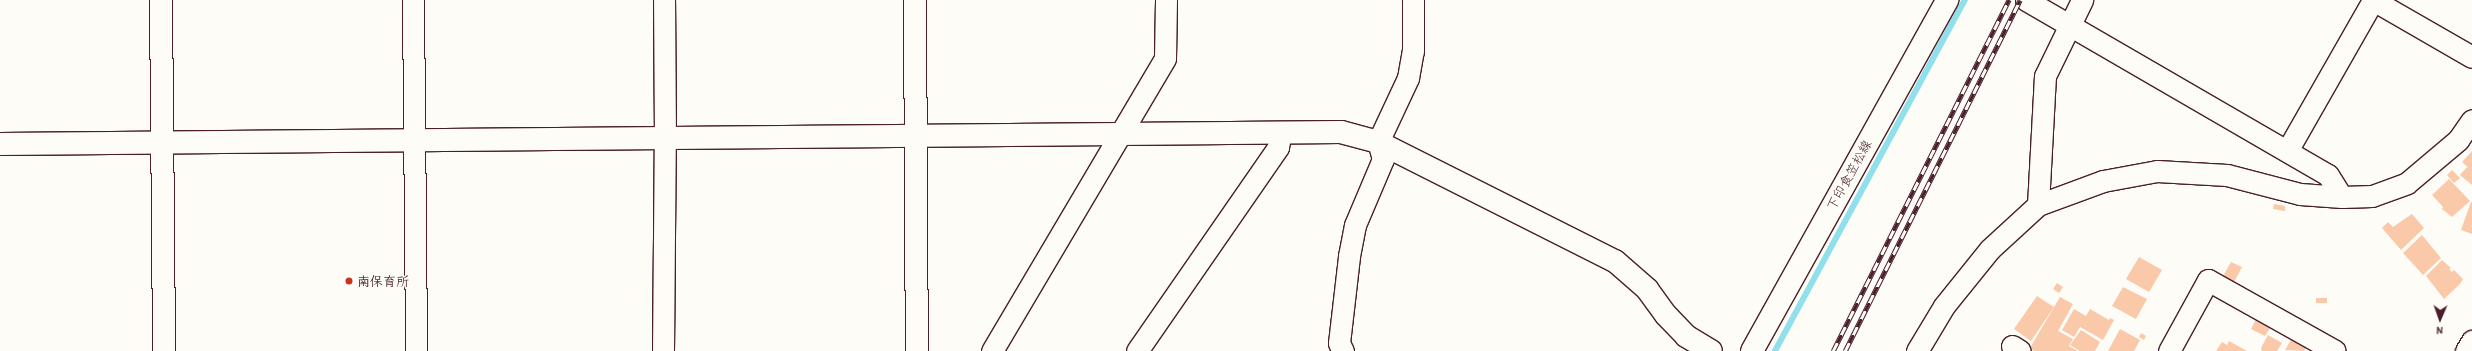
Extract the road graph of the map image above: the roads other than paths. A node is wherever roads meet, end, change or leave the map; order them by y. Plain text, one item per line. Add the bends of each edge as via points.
1 (161, 0) edge
2 (413, 0) edge
3 (664, 0) edge
4 (915, 0) edge
5 (1166, 0) edge
6 (1413, 0) edge
7 (1947, 0) edge
8 (2026, 0) edge
9 (2082, 0) edge
10 (2373, 0) edge
11 (2068, 26) junction
12 (2472, 57) edge
13 (2472, 120) edge
14 (1281, 132) junction
15 (1120, 133) junction
16 (916, 135) junction
17 (665, 138) junction
18 (415, 140) junction
19 (1378, 142) junction
20 (162, 143) junction
21 (0, 144) edge
22 (2287, 151) junction
23 (2342, 197) junction
24 (2038, 205) junction
25 (2472, 341) edge
26 (164, 351) edge
27 (416, 351) edge
28 (663, 351) edge
29 (918, 351) edge
30 (992, 351) edge
31 (1136, 351) edge
32 (1343, 351) edge
33 (1711, 351) edge
34 (1752, 351) edge
35 (1918, 351) edge
36 (2169, 351) edge
37 (2335, 351) edge
38 (2466, 351) edge

1 - 20 street
2 - 18 street
3 - 17 street
4 - 16 street
5 - 15 street via 1165,58
6 - 19 street via 1413,51 1408,78
7 - 34 street, 下印食笠松線
8 - 11 street
9 - 11 street
10 - 12 street
10 - 22 street
11 - 22 street
11 - 24 street via 2045,76
13 - 23 street via 2458,140 2408,183 2372,196
14 - 15 street
14 - 19 street via 1341,132
14 - 31 street via 1278,147
15 - 16 street
15 - 30 street
16 - 17 street
16 - 29 street
17 - 18 street
17 - 28 street
18 - 20 street
18 - 27 street
19 - 32 street via 1383,159 1355,225 1349,256 1339,343
19 - 33 street via 1615,262 1647,290 1686,336
20 - 21 street
20 - 26 street
22 - 23 street via 2328,175
23 - 24 street via 2300,194 2227,175 2157,171 2102,181
24 - 35 street via 1990,249 1944,306
25 - 38 street
36 - 37 street via 2208,280

